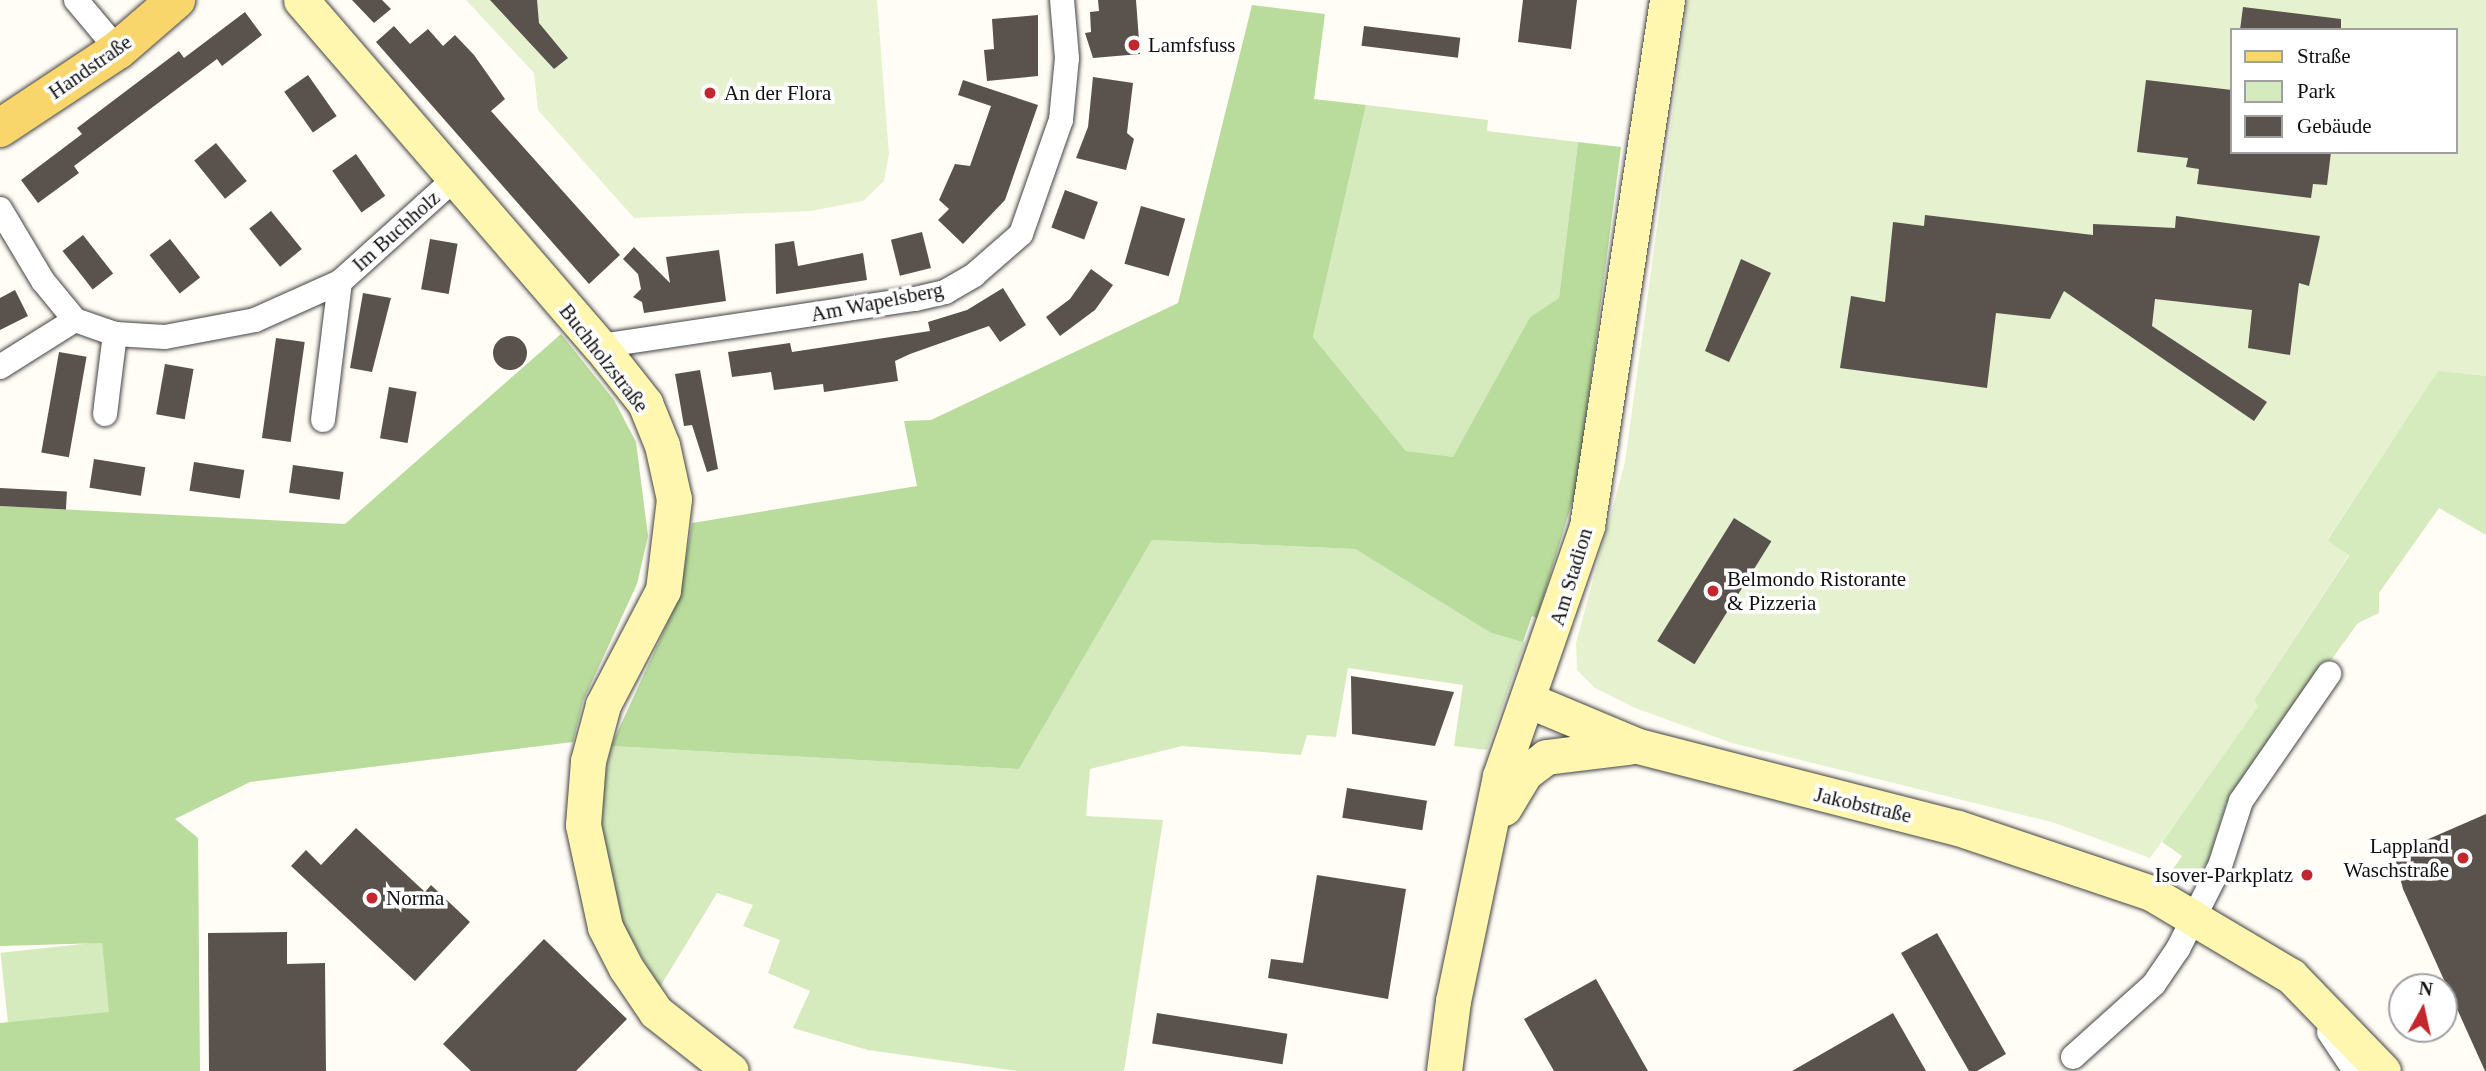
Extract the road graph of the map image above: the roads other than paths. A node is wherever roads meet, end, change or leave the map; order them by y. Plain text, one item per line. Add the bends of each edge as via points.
1 (76, 0) edge
2 (176, 0) edge
3 (301, 0) edge
4 (1062, 0) edge
5 (1649, 0) edge
6 (1667, 0) edge
7 (118, 50) junction
8 (1653, 73) junction
9 (0, 128) edge
10 (452, 181) junction
11 (0, 209) edge
12 (340, 282) junction
13 (75, 320) junction
14 (115, 334) junction
15 (600, 346) junction
16 (0, 367) edge
17 (104, 414) dead end
18 (323, 420) dead end
19 (2329, 674) dead end
20 (1528, 700) junction
21 (1638, 747) junction
22 (1479, 864) junction
23 (2196, 915) junction
24 (2291, 976) junction
25 (2073, 1057) dead end
26 (731, 1071) edge
27 (1444, 1071) edge
28 (2355, 1071) edge
29 (2383, 1071) edge
30 (2403, 1071) edge

1 - 7 street
2 - 7 main road, Handstraße
3 - 10 street, Buchholzstraße
4 - 15 street, Am Wapelsberg via 1067,58 1061,120 1021,234 974,275 945,292 915,299
5 - 8 street, Am Stadion
6 - 8 street, Am Stadion
7 - 9 main road, Handstraße
8 - 20 street, Am Stadion via 1587,526
10 - 12 street, Im Buchholz
10 - 15 street, Buchholzstraße
11 - 13 street via 43,281
12 - 14 street, Im Buchholz via 214,331
12 - 18 street, Im Buchholz
13 - 14 street, Im Buchholz
13 - 16 street
14 - 17 street
15 - 26 street, Buchholzstraße via 645,402 674,499 663,590 603,705 588,761 583,825 591,877 605,927 656,1012
19 - 23 street via 2241,801
20 - 21 street, Jakobstraße
20 - 22 street, Am Stadion
21 - 22 street via 1568,749 1546,757 1510,796
21 - 23 street, Jakobstraße via 2038,852
22 - 27 street, Am Stadion
23 - 24 street, Jakobstraße
23 - 25 street via 2154,984
24 - 28 street, Jakobstraße
24 - 29 street
24 - 30 street, Jakobstraße

